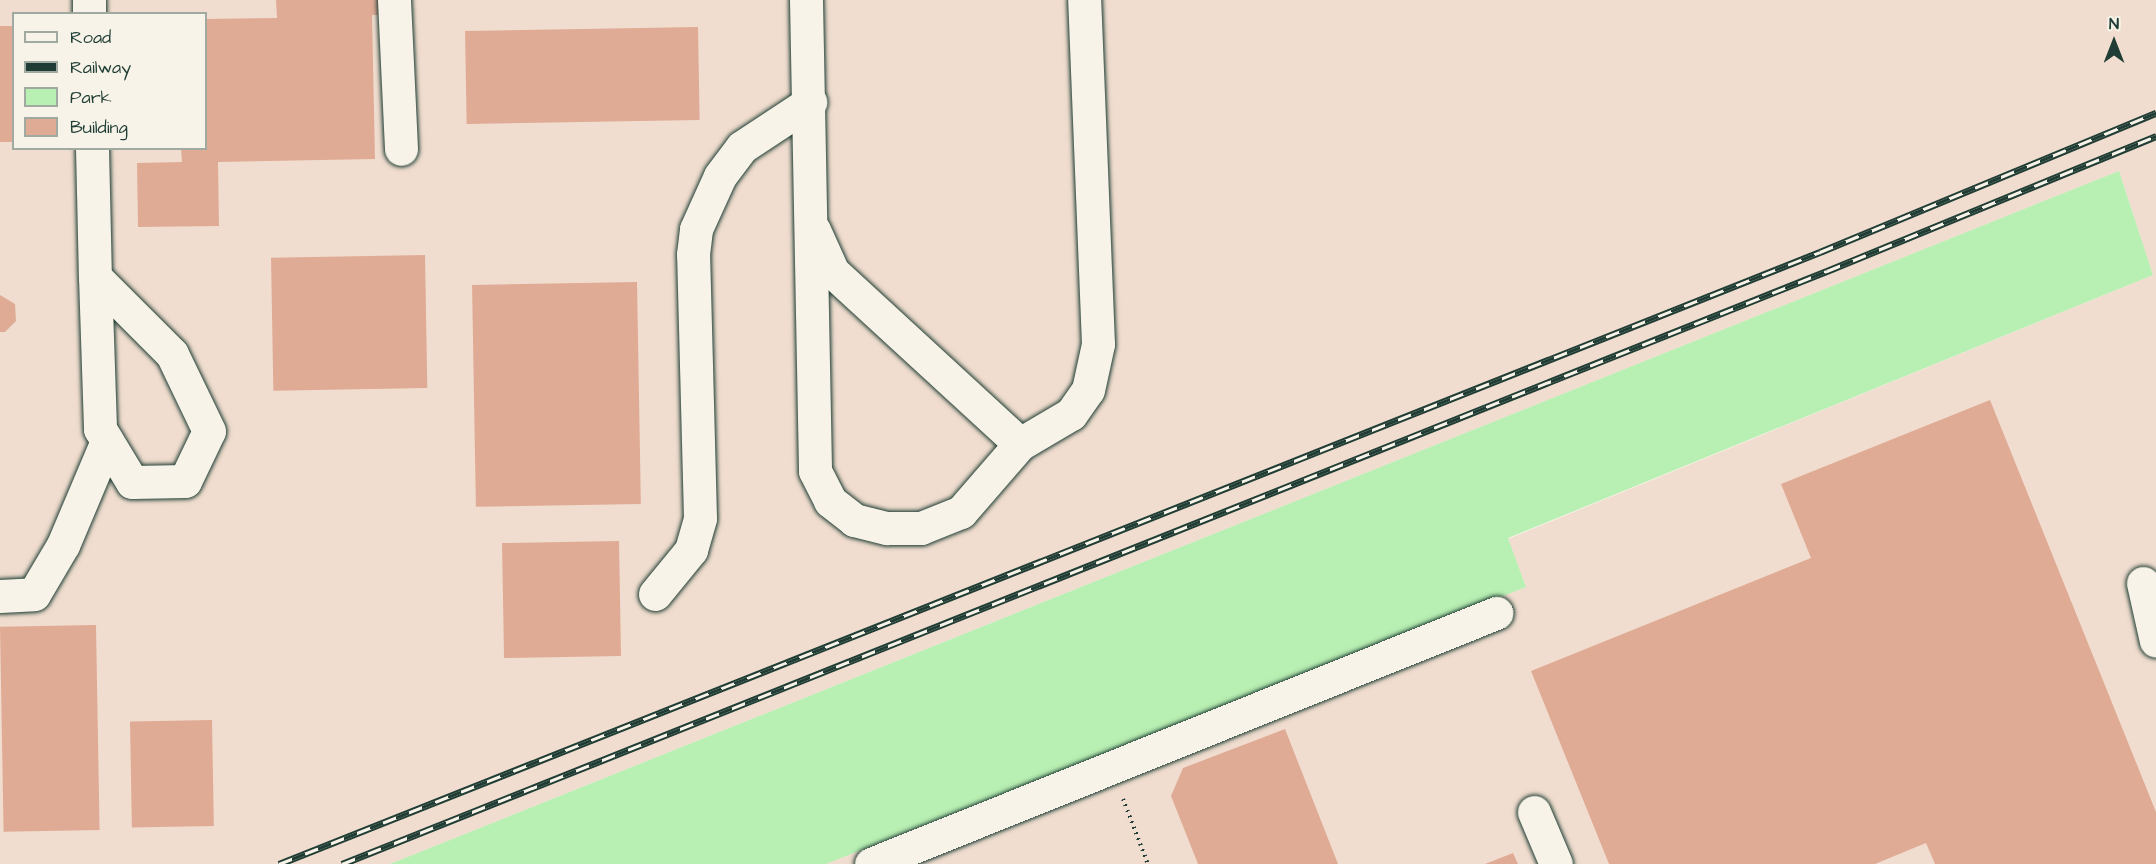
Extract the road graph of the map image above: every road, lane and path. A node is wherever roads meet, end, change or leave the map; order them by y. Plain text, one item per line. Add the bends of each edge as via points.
1 (394, 0) edge
2 (1084, 0) edge
3 (811, 9) edge
4 (810, 102) junction
5 (401, 149) dead end
6 (92, 150) edge
7 (810, 220) junction
8 (95, 277) junction
9 (107, 441) junction
10 (1020, 444) junction
11 (2143, 583) dead end
12 (656, 594) dead end
13 (0, 596) edge
14 (1497, 613) dead end
15 (2156, 641) edge
16 (1111, 767) junction
17 (1534, 812) dead end
18 (871, 864) edge
19 (1148, 864) edge
20 (1556, 864) edge

1 - 5 street
2 - 10 street via 1098,344 1088,390 1071,414
3 - 4 street
4 - 7 street
4 - 12 street via 742,147 720,176 696,229 693,254 700,518 691,550
6 - 8 street
7 - 10 street via 833,272
7 - 10 street via 812,438 815,471 830,501 854,520 887,528 921,528 961,512
8 - 9 street via 100,429
8 - 9 street via 172,354 209,430 185,481 132,482
9 - 13 street via 63,545 34,594
11 - 15 street
14 - 16 street
16 - 18 street
16 - 19 path
17 - 20 street

